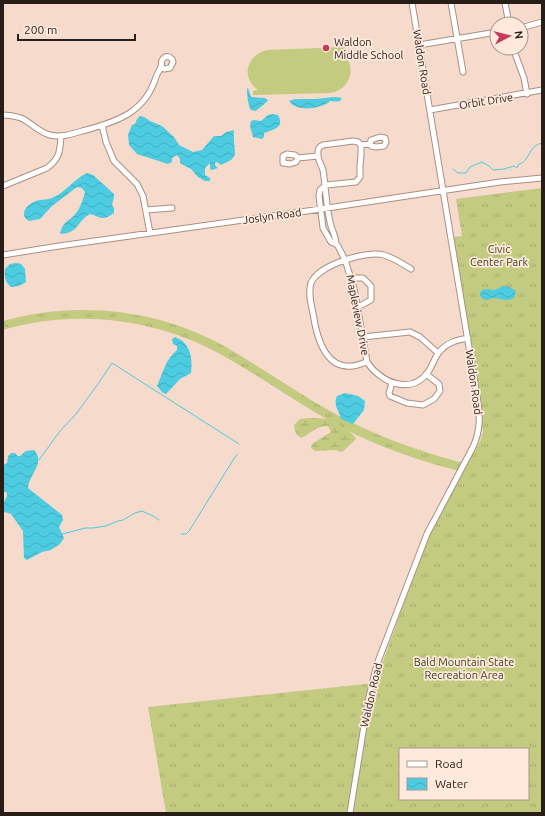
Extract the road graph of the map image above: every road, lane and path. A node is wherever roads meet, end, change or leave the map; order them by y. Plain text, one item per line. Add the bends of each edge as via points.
1 (412, 3) edge
2 (451, 3) edge
3 (505, 3) edge
4 (507, 16) edge
5 (542, 22) edge
6 (529, 26) edge
7 (489, 33) edge
8 (457, 38) junction
9 (419, 45) junction
10 (516, 56) edge
11 (162, 67) dead end
12 (463, 72) dead end
13 (542, 90) edge
14 (527, 94) junction
15 (430, 110) junction
16 (3, 115) edge
17 (102, 125) junction
18 (60, 136) junction
19 (370, 144) dead end
20 (361, 145) junction
21 (318, 156) junction
22 (298, 158) dead end
23 (542, 178) edge
24 (326, 185) junction
25 (3, 186) edge
26 (443, 191) junction
27 (172, 208) dead end
28 (328, 208) junction
29 (321, 209) junction
30 (146, 210) junction
31 (331, 226) junction
32 (324, 228) junction
33 (150, 233) junction
34 (336, 244) junction
35 (3, 255) edge
36 (345, 260) junction
37 (411, 270) dead end
38 (351, 278) junction
39 (358, 307) junction
40 (363, 337) junction
41 (468, 338) junction
42 (438, 353) junction
43 (367, 362) junction
44 (426, 374) junction
45 (392, 383) junction
46 (350, 813) edge

1 - 9 street, Waldon Road
2 - 8 street
3 - 4 street
5 - 6 street
7 - 8 street
8 - 9 street
8 - 12 street
9 - 15 street, Waldon Road
10 - 14 street
11 - 17 street via 148,95 130,114
13 - 14 street, Orbit Drive
14 - 15 street, Orbit Drive
15 - 26 street, Waldon Road
16 - 18 street via 17,116 41,132
17 - 18 street
17 - 30 street via 114,161 137,184
18 - 25 street via 60,150 53,164
19 - 20 street
20 - 21 street via 353,141 323,145 319,148
20 - 24 street via 359,179 356,182
21 - 22 street
21 - 24 street
23 - 26 street, Joslyn Road
24 - 28 street, Mapleview Drive
24 - 29 street, Mapleview Drive via 320,190
26 - 28 street, Joslyn Road
26 - 41 street, Waldon Road
27 - 30 street
28 - 29 street, Joslyn Road
28 - 31 street, Mapleview Drive
29 - 32 street, Mapleview Drive
29 - 33 street, Joslyn Road
30 - 33 street
31 - 32 street
31 - 34 street, Mapleview Drive
32 - 34 street, Mapleview Drive via 331,242
33 - 35 street, Joslyn Road
34 - 36 street, Mapleview Drive
36 - 37 street via 358,255 383,254
36 - 38 street, Mapleview Drive
36 - 43 street, Mapleview Drive via 330,266 311,284 310,294 317,335 326,354 335,362 352,366
38 - 39 street, Mapleview Drive
38 - 39 street via 363,278 371,286 370,300
39 - 40 street, Mapleview Drive
40 - 42 street via 410,332
40 - 43 street, Mapleview Drive
41 - 42 street via 451,342
41 - 46 street, Waldon Road via 480,412 478,435 427,534 377,664 366,710
42 - 44 street
43 - 45 street, Mapleview Drive via 378,376
44 - 45 street via 410,384
44 - 45 street via 439,384 440,390 434,399 423,405 407,403 390,396

